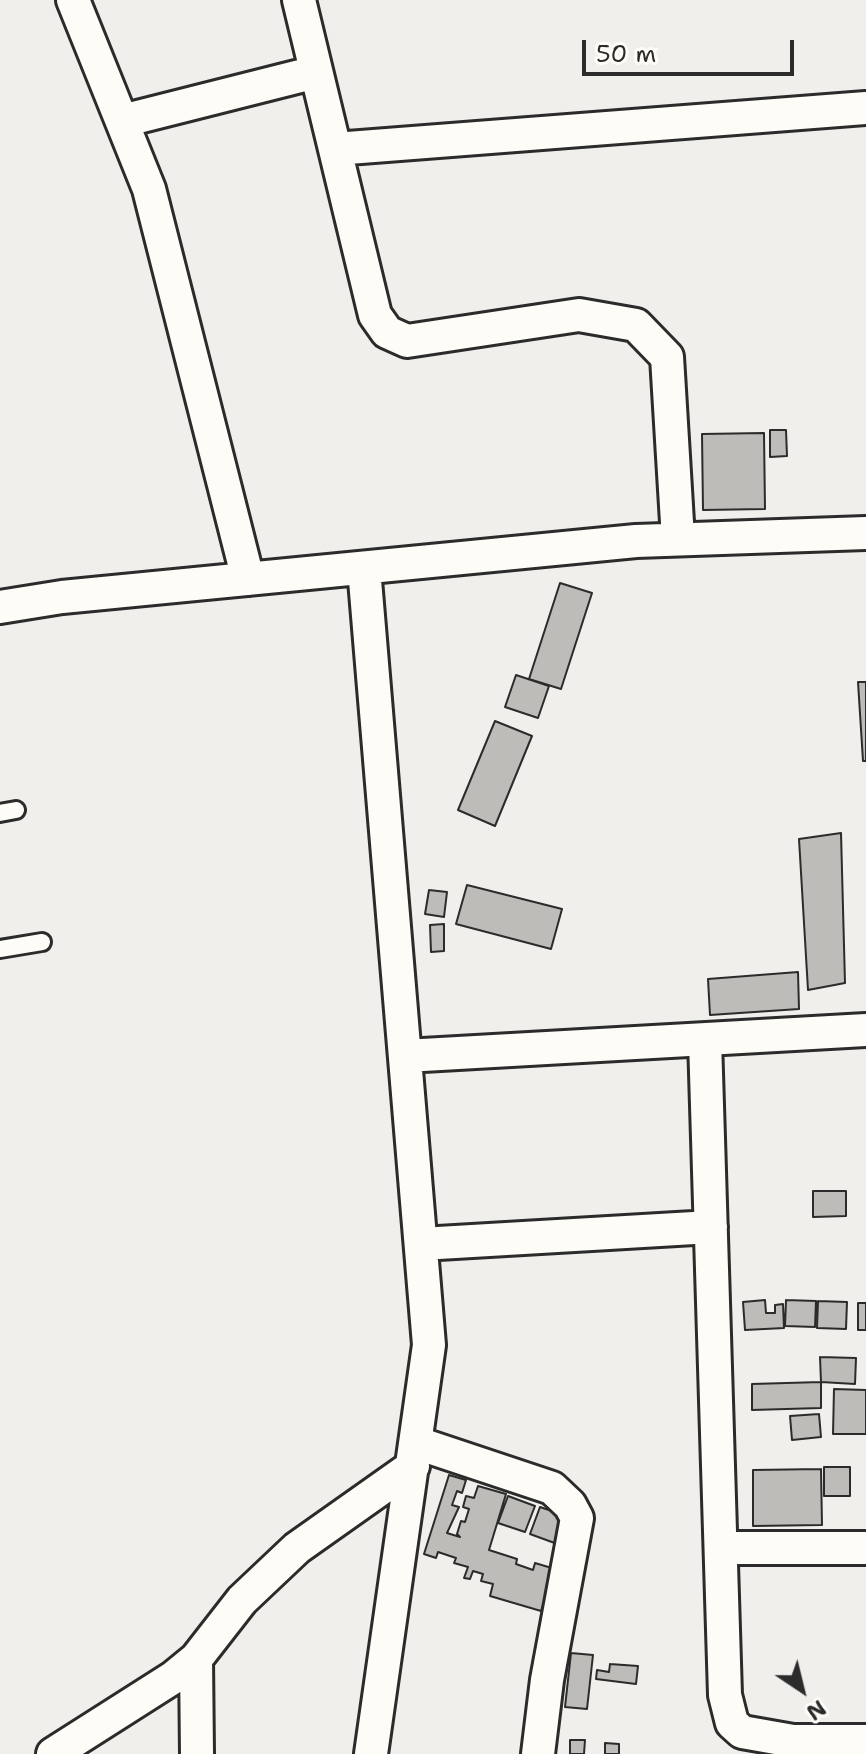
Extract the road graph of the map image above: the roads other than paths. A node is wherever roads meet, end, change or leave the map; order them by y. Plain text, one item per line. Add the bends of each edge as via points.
1 (73, 0) edge
2 (299, 0) edge
3 (316, 72) junction
4 (866, 108) edge
5 (122, 121) junction
6 (335, 149) junction
7 (866, 533) edge
8 (678, 539) junction
9 (364, 568) junction
10 (248, 579) junction
11 (0, 607) edge
12 (42, 942) dead end
13 (0, 949) edge
14 (866, 1030) edge
15 (705, 1040) junction
16 (405, 1056) junction
17 (711, 1227) junction
18 (421, 1244) junction
19 (415, 1455) junction
20 (721, 1548) junction
21 (866, 1548) edge
22 (196, 1659) junction
23 (866, 1741) edge
24 (53, 1754) edge
25 (197, 1754) edge
26 (371, 1754) edge
27 (538, 1754) edge

1 - 5 street
2 - 3 street
3 - 5 street
3 - 6 street
4 - 6 street
5 - 10 street via 149,189
6 - 8 street via 375,315 387,332 407,341 579,315 636,325 667,357
7 - 8 street
8 - 9 street
9 - 10 street
9 - 16 street
10 - 11 street
12 - 13 lane
14 - 15 street
15 - 16 street
15 - 17 street
16 - 18 street
17 - 18 street
17 - 20 street
18 - 19 street via 429,1345
19 - 22 street via 297,1548 242,1600
19 - 26 street
19 - 27 street via 552,1488 577,1518
20 - 21 street
20 - 23 street via 725,1695 732,1723 742,1732 793,1741
22 - 24 street
22 - 25 street

